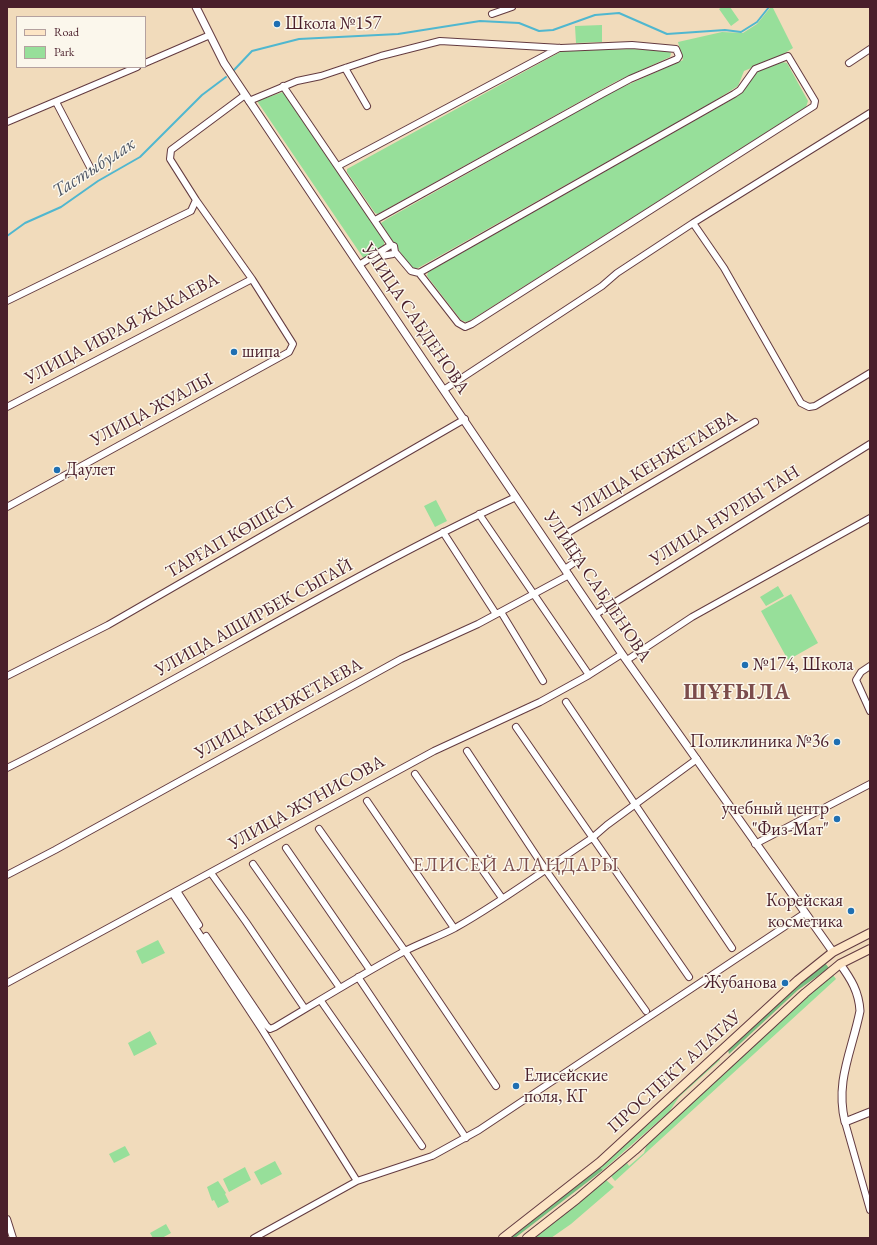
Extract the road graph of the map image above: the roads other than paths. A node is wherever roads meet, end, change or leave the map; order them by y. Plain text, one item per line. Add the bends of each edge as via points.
1 (196, 7) edge
2 (512, 7) edge
3 (492, 14) dead end
4 (210, 35) junction
5 (561, 48) junction
6 (870, 49) edge
7 (146, 63) edge
8 (848, 63) dead end
9 (134, 68) edge
10 (345, 68) junction
11 (283, 86) junction
12 (247, 98) junction
13 (56, 102) junction
14 (367, 106) dead end
15 (870, 113) edge
16 (7, 122) edge
17 (338, 166) junction
18 (91, 169) dead end
19 (196, 200) junction
20 (375, 220) junction
21 (693, 223) junction
22 (391, 245) junction
23 (395, 252) junction
24 (371, 258) junction
25 (359, 265) junction
26 (419, 273) junction
27 (252, 279) junction
28 (7, 301) edge
29 (870, 373) edge
30 (445, 390) junction
31 (7, 407) edge
32 (465, 419) junction
33 (755, 422) dead end
34 (870, 444) edge
35 (516, 497) junction
36 (7, 507) edge
37 (479, 514) junction
38 (870, 518) edge
39 (443, 532) junction
40 (567, 572) junction
41 (535, 594) junction
42 (499, 613) junction
43 (596, 614) junction
44 (625, 657) junction
45 (870, 666) edge
46 (589, 675) junction
47 (7, 676) edge
48 (543, 681) dead end
49 (566, 702) dead end
50 (870, 710) edge
51 (516, 727) dead end
52 (467, 751) dead end
53 (698, 759) junction
54 (7, 768) edge
55 (415, 774) dead end
56 (870, 784) edge
57 (367, 801) dead end
58 (636, 805) junction
59 (318, 829) dead end
60 (592, 838) junction
61 (755, 844) junction
62 (286, 848) dead end
63 (253, 864) dead end
64 (545, 869) junction
65 (211, 873) junction
66 (7, 875) edge
67 (175, 892) junction
68 (502, 898) junction
69 (805, 913) junction
70 (454, 928) junction
71 (870, 934) edge
72 (732, 948) dead end
73 (870, 949) edge
74 (405, 951) junction
75 (833, 952) junction
76 (840, 964) junction
77 (370, 970) junction
78 (358, 977) junction
79 (689, 977) dead end
80 (7, 983) edge
81 (340, 988) junction
82 (321, 1001) junction
83 (305, 1009) junction
84 (646, 1011) dead end
85 (722, 1052) junction
86 (731, 1061) junction
87 (496, 1086) dead end
88 (870, 1112) edge
89 (845, 1122) junction
90 (466, 1138) junction
91 (422, 1146) dead end
92 (357, 1181) junction
93 (868, 1198) edge
94 (870, 1210) edge
95 (7, 1219) edge
96 (13, 1238) edge
97 (254, 1238) edge
98 (503, 1238) edge
99 (527, 1238) edge

1 - 4 street, УЛИЦА САБДЕНОВА
2 - 3 street
4 - 7 street
4 - 12 street, УЛИЦА САБДЕНОВА via 224,63
5 - 10 street via 440,41
5 - 17 street
5 - 20 street via 671,47 676,49 679,56 602,94
6 - 8 street
9 - 13 street
10 - 11 street
10 - 14 street
11 - 12 street
11 - 17 street
12 - 19 street via 171,150 170,159
12 - 25 street, УЛИЦА САБДЕНОВА
13 - 16 street
13 - 18 street
15 - 21 street
17 - 20 street
19 - 27 street
19 - 28 street via 191,211 185,215
20 - 22 street
21 - 29 street via 727,275 801,402 809,407 815,406
21 - 30 street
22 - 23 street via 394,246
22 - 24 street
23 - 24 street
23 - 26 street via 411,271
24 - 25 street
25 - 30 street, УЛИЦА САБДЕНОВА
26 - 26 street via 734,94 740,90 755,69 788,56 816,101 814,106 472,324 465,327 458,323
27 - 31 street, УЛИЦА ИБРАЯ ЖАКАЕВА
27 - 36 street, УЛИЦА ЖУАЛЫ via 293,344 289,352
30 - 32 street, УЛИЦА САБДЕНОВА
32 - 35 street, УЛИЦА САБДЕНОВА
32 - 47 street, ТАРҒАП КӨШЕСІ via 108,625
33 - 40 street, УЛИЦА КЕНЖЕТАЕВА via 569,532 567,537 577,556
34 - 43 street, УЛИЦА НУРЛЫ ТАН
35 - 37 street, УЛИЦА АШИРБЕК СЫГАЙ
35 - 40 street, УЛИЦА САБДЕНОВА
37 - 39 street, УЛИЦА АШИРБЕК СЫГАЙ
37 - 41 street
38 - 44 street, УЛИЦА ЖУНИСОВА
39 - 42 street
39 - 54 street, УЛИЦА АШИРБЕК СЫГАЙ via 229,647 87,728
40 - 41 street, УЛИЦА КЕНЖЕТАЕВА
40 - 43 street, УЛИЦА САБДЕНОВА
41 - 42 street, УЛИЦА КЕНЖЕТАЕВА
41 - 46 street
42 - 48 street
42 - 66 street, УЛИЦА КЕНЖЕТАЕВА via 401,659
43 - 44 street, УЛИЦА САБДЕНОВА
44 - 46 street, УЛИЦА ЖУНИСОВА
44 - 53 street, УЛИЦА САБДЕНОВА
45 - 50 street via 861,672 856,680
46 - 65 street, УЛИЦА ЖУНИСОВА via 515,714 434,751
49 - 58 street
51 - 60 street
52 - 64 street
53 - 58 street
53 - 61 street, УЛИЦА САБДЕНОВА
55 - 68 street
56 - 61 street
57 - 70 street
58 - 60 street
58 - 72 street
59 - 74 street
60 - 64 street
60 - 79 street
61 - 69 street, УЛИЦА САБДЕНОВА
62 - 77 street
63 - 81 street
64 - 68 street
64 - 84 street
65 - 67 street, УЛИЦА ЖУНИСОВА
65 - 83 street
67 - 80 street, УЛИЦА ЖУНИСОВА
67 - 83 street via 270,1029
67 - 92 street
68 - 70 street
69 - 75 street, УЛИЦА САБДЕНОВА
69 - 90 street
70 - 74 street
71 - 75 main road, ПРОСПЕКТ АЛАТАУ
73 - 76 main road, ПРОСПЕКТ АЛАТАУ
74 - 77 street
74 - 87 street
75 - 76 main road, УЛИЦА САБДЕНОВА
75 - 85 main road, ПРОСПЕКТ АЛАТАУ via 798,980
76 - 86 main road, ПРОСПЕКТ АЛАТАУ
76 - 89 street, УЛИЦА САБДЕНОВА via 856,989 860,1011 842,1077 840,1096
77 - 78 street
78 - 81 street
78 - 90 street
81 - 82 street
82 - 83 street
82 - 91 street
85 - 86 main road
85 - 98 main road, ПРОСПЕКТ АЛАТАУ via 600,1162
86 - 99 main road, ПРОСПЕКТ АЛАТАУ via 629,1155
88 - 89 street
89 - 93 street, УЛИЦА САБДЕНОВА
90 - 92 street via 432,1156
92 - 97 street
93 - 94 street, УЛИЦА САБДЕНОВА
95 - 96 street

